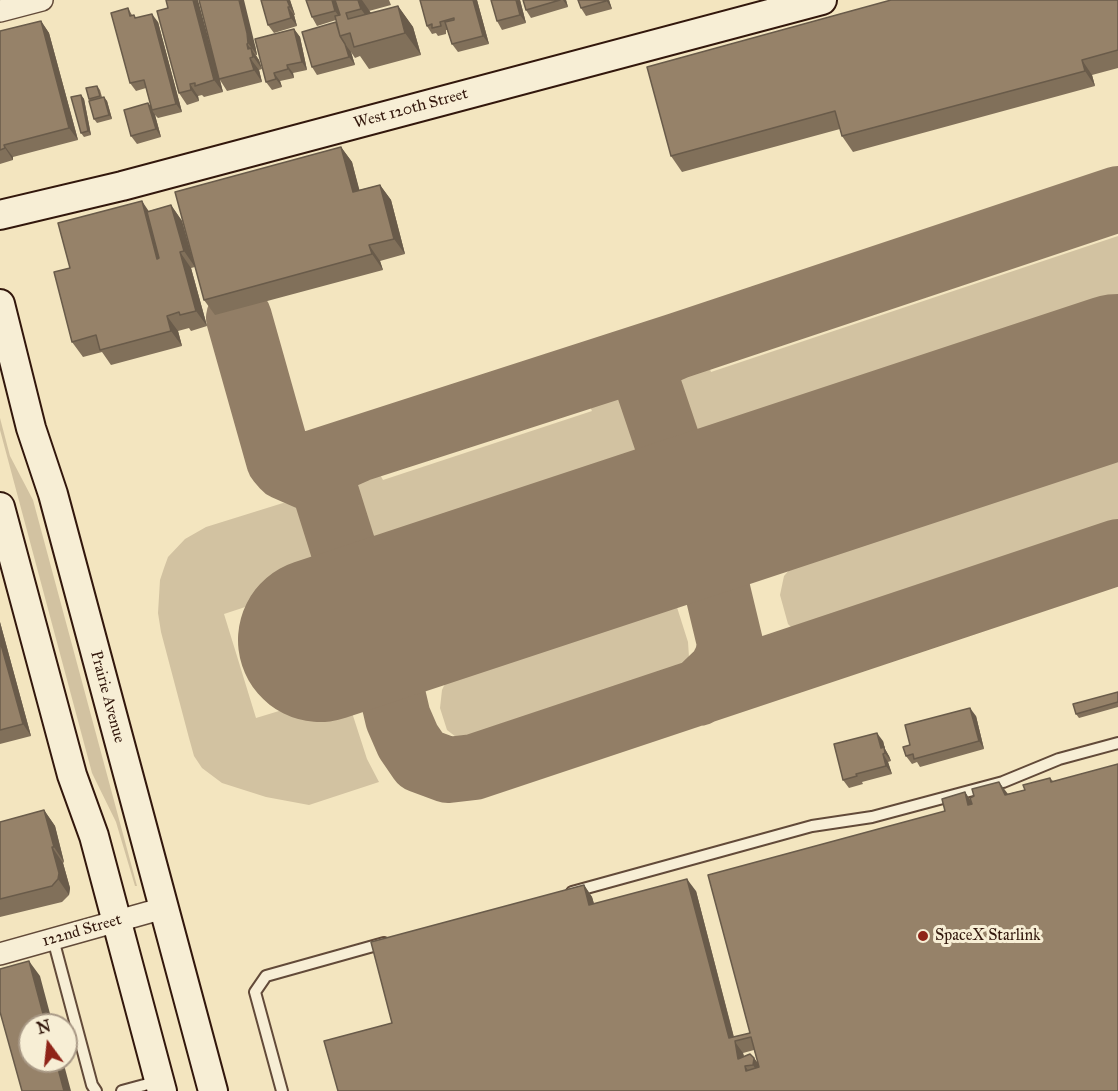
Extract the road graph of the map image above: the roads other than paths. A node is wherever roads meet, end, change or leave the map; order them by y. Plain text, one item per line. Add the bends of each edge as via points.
1 (42, 0) edge
2 (822, 0) edge
3 (0, 11) edge
4 (0, 215) edge
5 (0, 304) edge
6 (0, 507) edge
7 (1118, 743) edge
8 (561, 895) edge
9 (164, 908) junction
10 (117, 921) junction
11 (53, 939) junction
12 (391, 941) edge
13 (0, 954) edge
14 (161, 1086) edge
15 (96, 1091) edge
16 (122, 1091) edge
17 (213, 1091) edge
18 (282, 1091) edge

1 - 3 street
2 - 4 main road, West 120th Street
5 - 9 main road, Prairie Avenue
6 - 10 main road via 72,775 94,836
7 - 8 lane via 1059,759 1003,782 872,817 812,826
9 - 10 street, 122nd Street
9 - 17 main road, Prairie Avenue
10 - 11 street, 122nd Street
10 - 14 main road
11 - 13 street, 122nd Street
11 - 15 lane
12 - 18 lane via 266,976 255,992
14 - 16 lane

